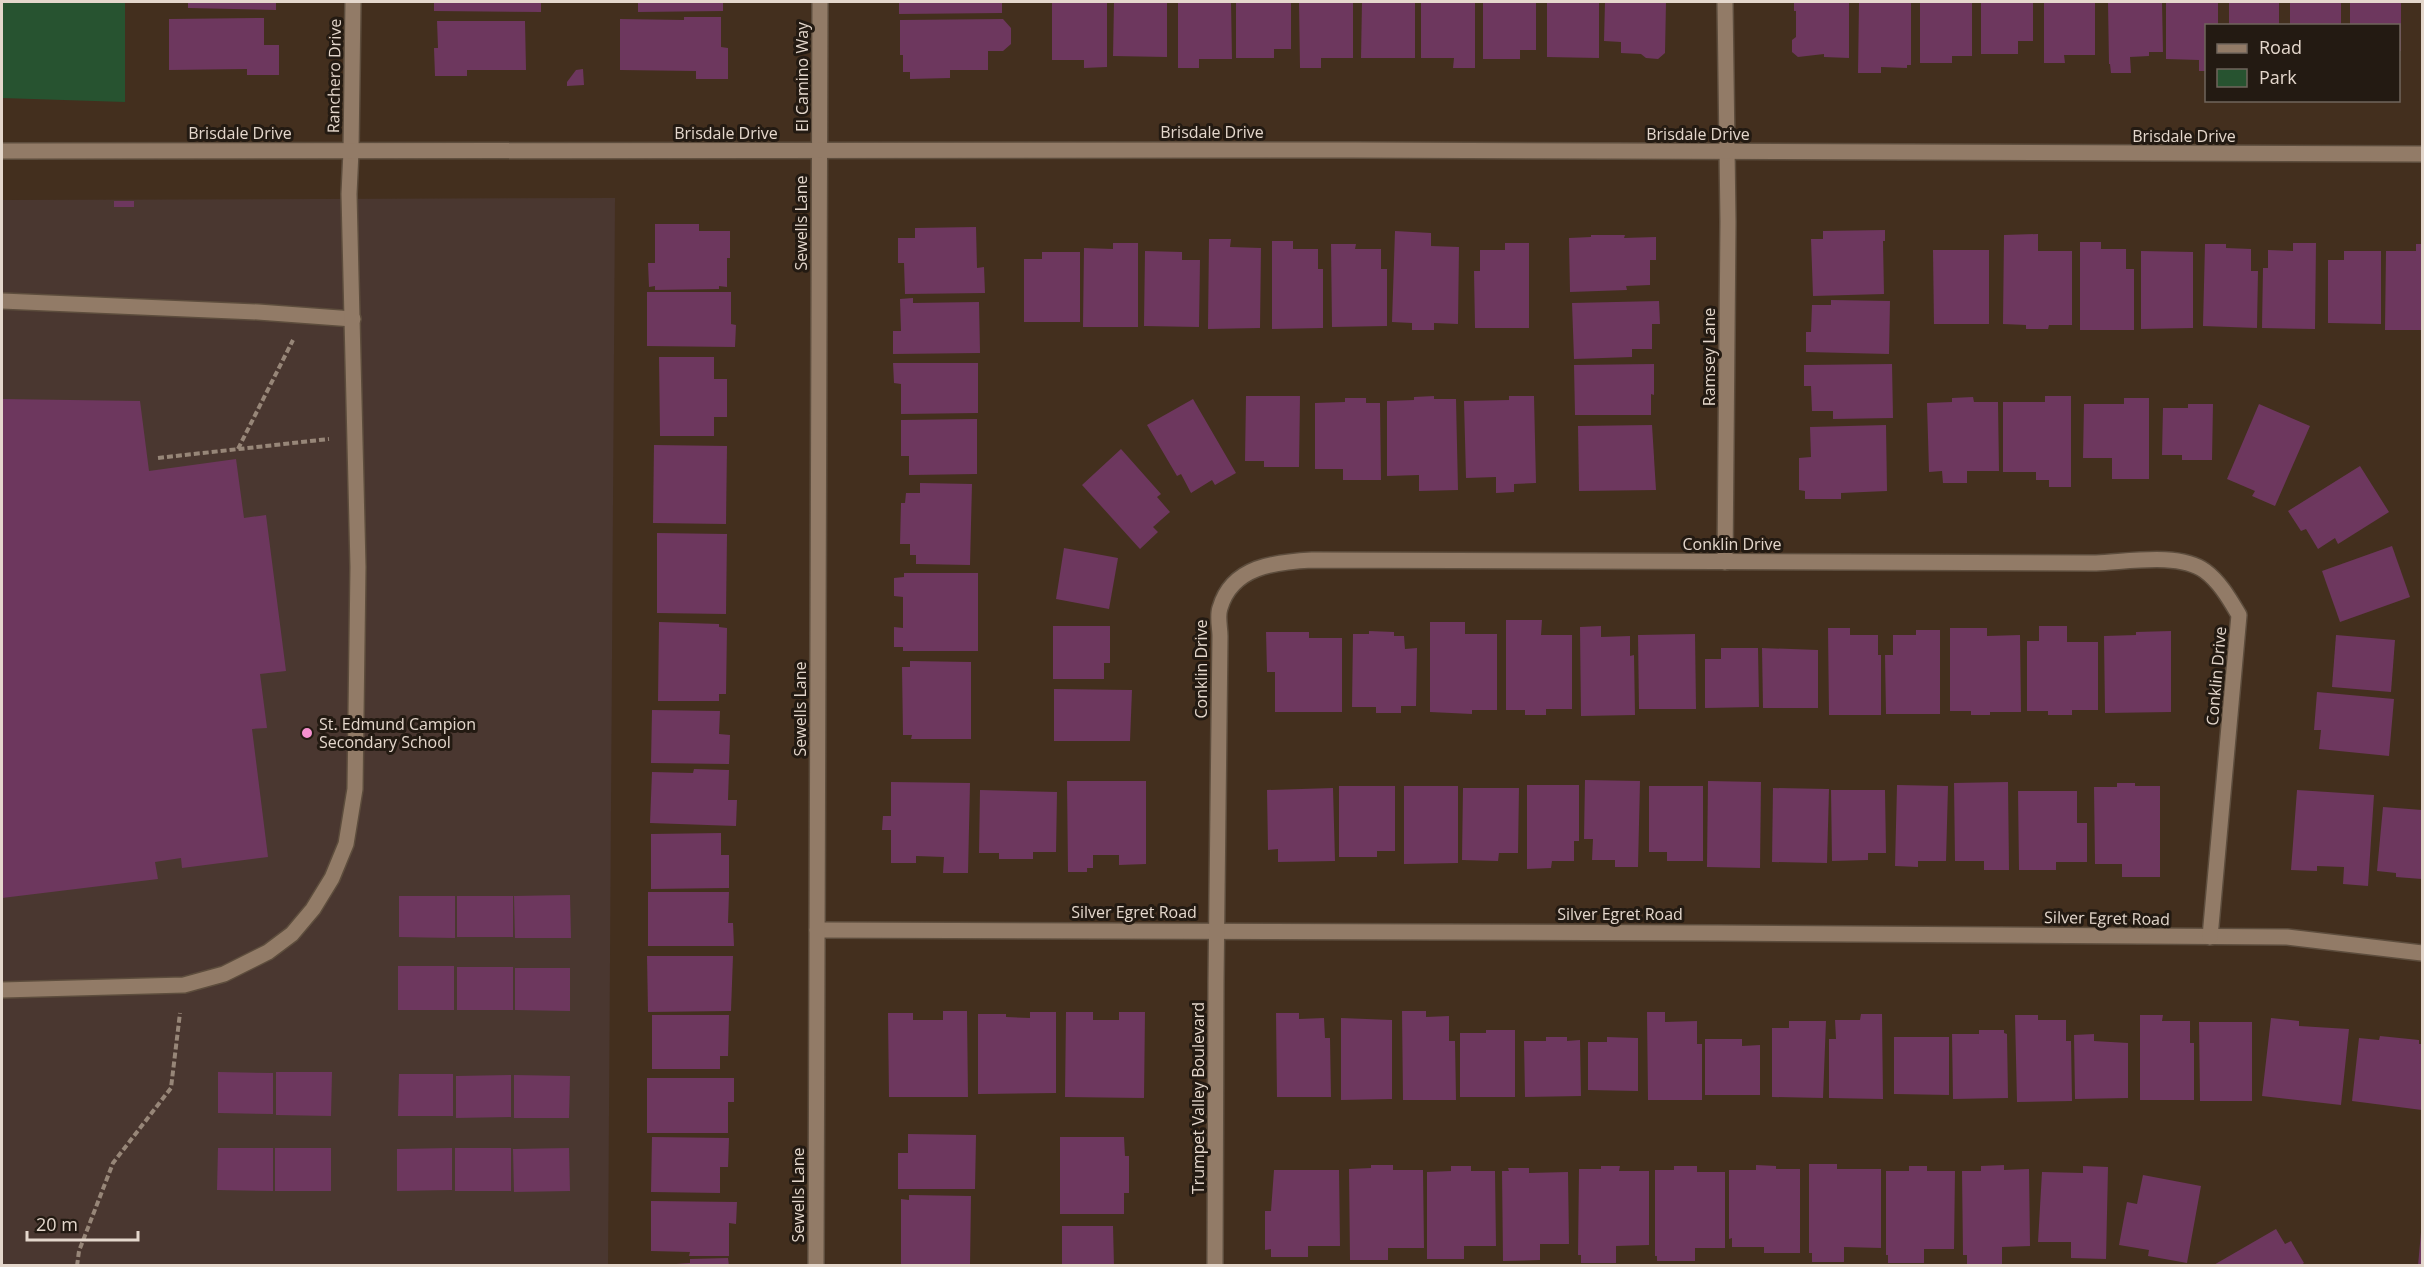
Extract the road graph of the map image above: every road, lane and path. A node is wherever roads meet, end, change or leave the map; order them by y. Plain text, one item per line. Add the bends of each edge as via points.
1 (353, 2) edge
2 (820, 2) edge
3 (1725, 2) edge
4 (2, 151) edge
5 (351, 151) junction
6 (820, 152) junction
7 (1726, 153) junction
8 (2422, 154) edge
9 (2, 301) edge
10 (298, 316) junction
11 (353, 319) junction
12 (356, 436) junction
13 (238, 449) junction
14 (158, 458) dead end
15 (1725, 562) junction
16 (817, 930) junction
17 (1217, 930) junction
18 (2210, 937) junction
19 (2422, 953) edge
20 (184, 985) junction
21 (2, 990) edge
22 (77, 1266) edge
23 (816, 1266) edge
24 (1215, 1266) edge

1 - 5 street, Ranchero Drive
2 - 6 street, El Camino Way
3 - 7 street, Ramsey Lane
4 - 5 street, Brisdale Drive
5 - 6 street, Brisdale Drive
5 - 11 street, Ranchero Drive
6 - 7 street, Brisdale Drive
6 - 16 street, Sewells Lane
7 - 8 street, Brisdale Drive
7 - 15 street, Ramsey Lane
9 - 10 street
10 - 11 street
10 - 13 path via 291,346
11 - 12 street, Ranchero Drive
12 - 13 path
12 - 20 street, Ranchero Drive via 355,789 346,844 332,878 292,934 268,952 224,974
13 - 14 path
15 - 17 street, Conklin Drive via 1312,560 1276,562 1246,572 1228,590 1219,610
15 - 18 street, Conklin Drive via 2178,560 2205,571 2239,615
16 - 17 street, Silver Egret Road
16 - 23 street, Sewells Lane
17 - 18 street, Silver Egret Road
17 - 24 street, Trumpet Valley Boulevard
18 - 19 street, Silver Egret Road via 2287,938
20 - 21 street, Ranchero Drive
20 - 22 path via 171,1089 113,1163 79,1251

